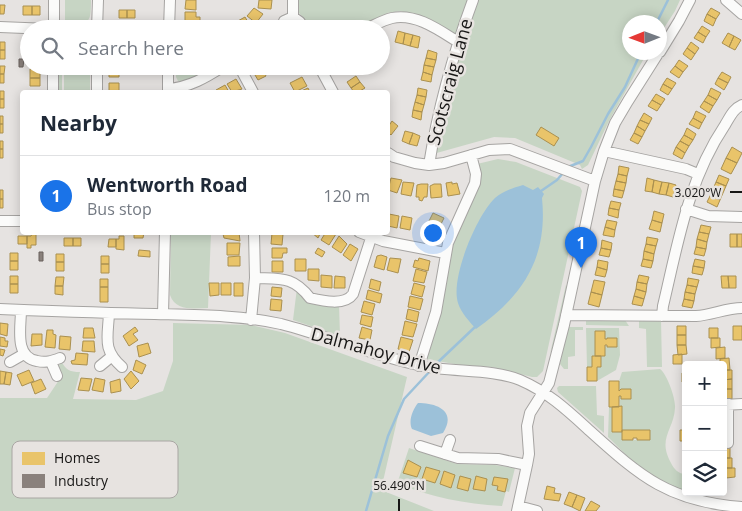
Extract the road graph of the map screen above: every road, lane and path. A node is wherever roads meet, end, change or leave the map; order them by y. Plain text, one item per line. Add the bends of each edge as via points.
1 (54, 0) edge
2 (98, 0) edge
3 (170, 0) edge
4 (293, 0) edge
5 (473, 0) edge
6 (690, 0) edge
7 (726, 0) edge
8 (742, 14) edge
9 (293, 17) junction
10 (54, 20) edge
11 (97, 20) edge
12 (169, 20) edge
13 (286, 20) edge
14 (297, 20) edge
15 (386, 20) edge
16 (0, 27) edge
17 (20, 28) edge
18 (667, 40) edge
19 (458, 42) junction
20 (654, 60) edge
21 (53, 75) edge
22 (97, 75) edge
23 (168, 75) edge
24 (209, 75) edge
25 (244, 75) edge
26 (324, 75) edge
27 (53, 90) edge
28 (96, 90) edge
29 (168, 90) edge
30 (172, 90) edge
31 (252, 90) edge
32 (332, 90) edge
33 (742, 105) edge
34 (604, 151) junction
35 (390, 154) edge
36 (471, 155) junction
37 (429, 165) junction
38 (698, 174) junction
39 (594, 181) junction
40 (686, 209) junction
41 (742, 217) edge
42 (0, 221) edge
43 (20, 221) edge
44 (165, 235) edge
45 (254, 235) edge
46 (365, 235) edge
47 (371, 238) junction
48 (446, 253) junction
49 (254, 278) junction
50 (742, 308) edge
51 (0, 309) edge
52 (21, 310) junction
53 (109, 313) junction
54 (163, 314) junction
55 (566, 315) junction
56 (662, 316) junction
57 (251, 320) junction
58 (24, 354) junction
59 (111, 357) junction
60 (10, 362) dead end
61 (100, 366) dead end
62 (419, 366) junction
63 (122, 367) dead end
64 (57, 376) dead end
65 (544, 392) junction
66 (742, 404) edge
67 (727, 405) edge
68 (726, 406) edge
69 (450, 440) dead end
70 (728, 443) dead end
71 (420, 446) dead end
72 (445, 454) junction
73 (527, 465) junction
74 (742, 507) edge
75 (518, 509) edge
76 (537, 511) edge

1 - 10 street
2 - 11 street
3 - 12 street
4 - 9 street
5 - 19 street, Scotscraig Lane
6 - 18 street
7 - 8 street
9 - 13 street
9 - 14 street
15 - 19 street via 416,20
16 - 17 street
19 - 37 street, Scotscraig Lane via 439,108
20 - 34 street via 624,109
21 - 27 street
22 - 28 street
23 - 29 street
24 - 30 street
25 - 31 street
26 - 32 street
33 - 38 street via 735,109 716,138
34 - 38 street
34 - 39 street
35 - 37 street
36 - 37 street
36 - 39 street via 510,149
36 - 48 street via 476,174 474,183
38 - 40 street
39 - 55 street
40 - 41 street via 708,216
40 - 56 street
42 - 43 street
44 - 54 street
45 - 49 street
46 - 47 street
47 - 48 street
47 - 49 street via 353,294 345,301 310,298 296,283 287,280
48 - 62 street via 436,312
49 - 57 street
50 - 56 street via 709,315
51 - 52 street, Dalmahoy Drive
52 - 53 street, Dalmahoy Drive
52 - 58 street
53 - 54 street, Dalmahoy Drive
53 - 59 street via 107,342
54 - 57 street, Dalmahoy Drive
55 - 56 street
55 - 65 street
57 - 62 street, Dalmahoy Drive via 281,324
58 - 60 street
58 - 64 street via 31,360 56,360
59 - 61 street
59 - 63 street
62 - 65 street, Dalmahoy Drive via 494,374 518,379
65 - 73 street via 530,413
65 - 74 street, Dalmahoy Drive via 620,458 664,488 686,498
66 - 67 street
68 - 70 street
69 - 72 street
71 - 72 street
72 - 73 street
73 - 75 street
75 - 76 street

